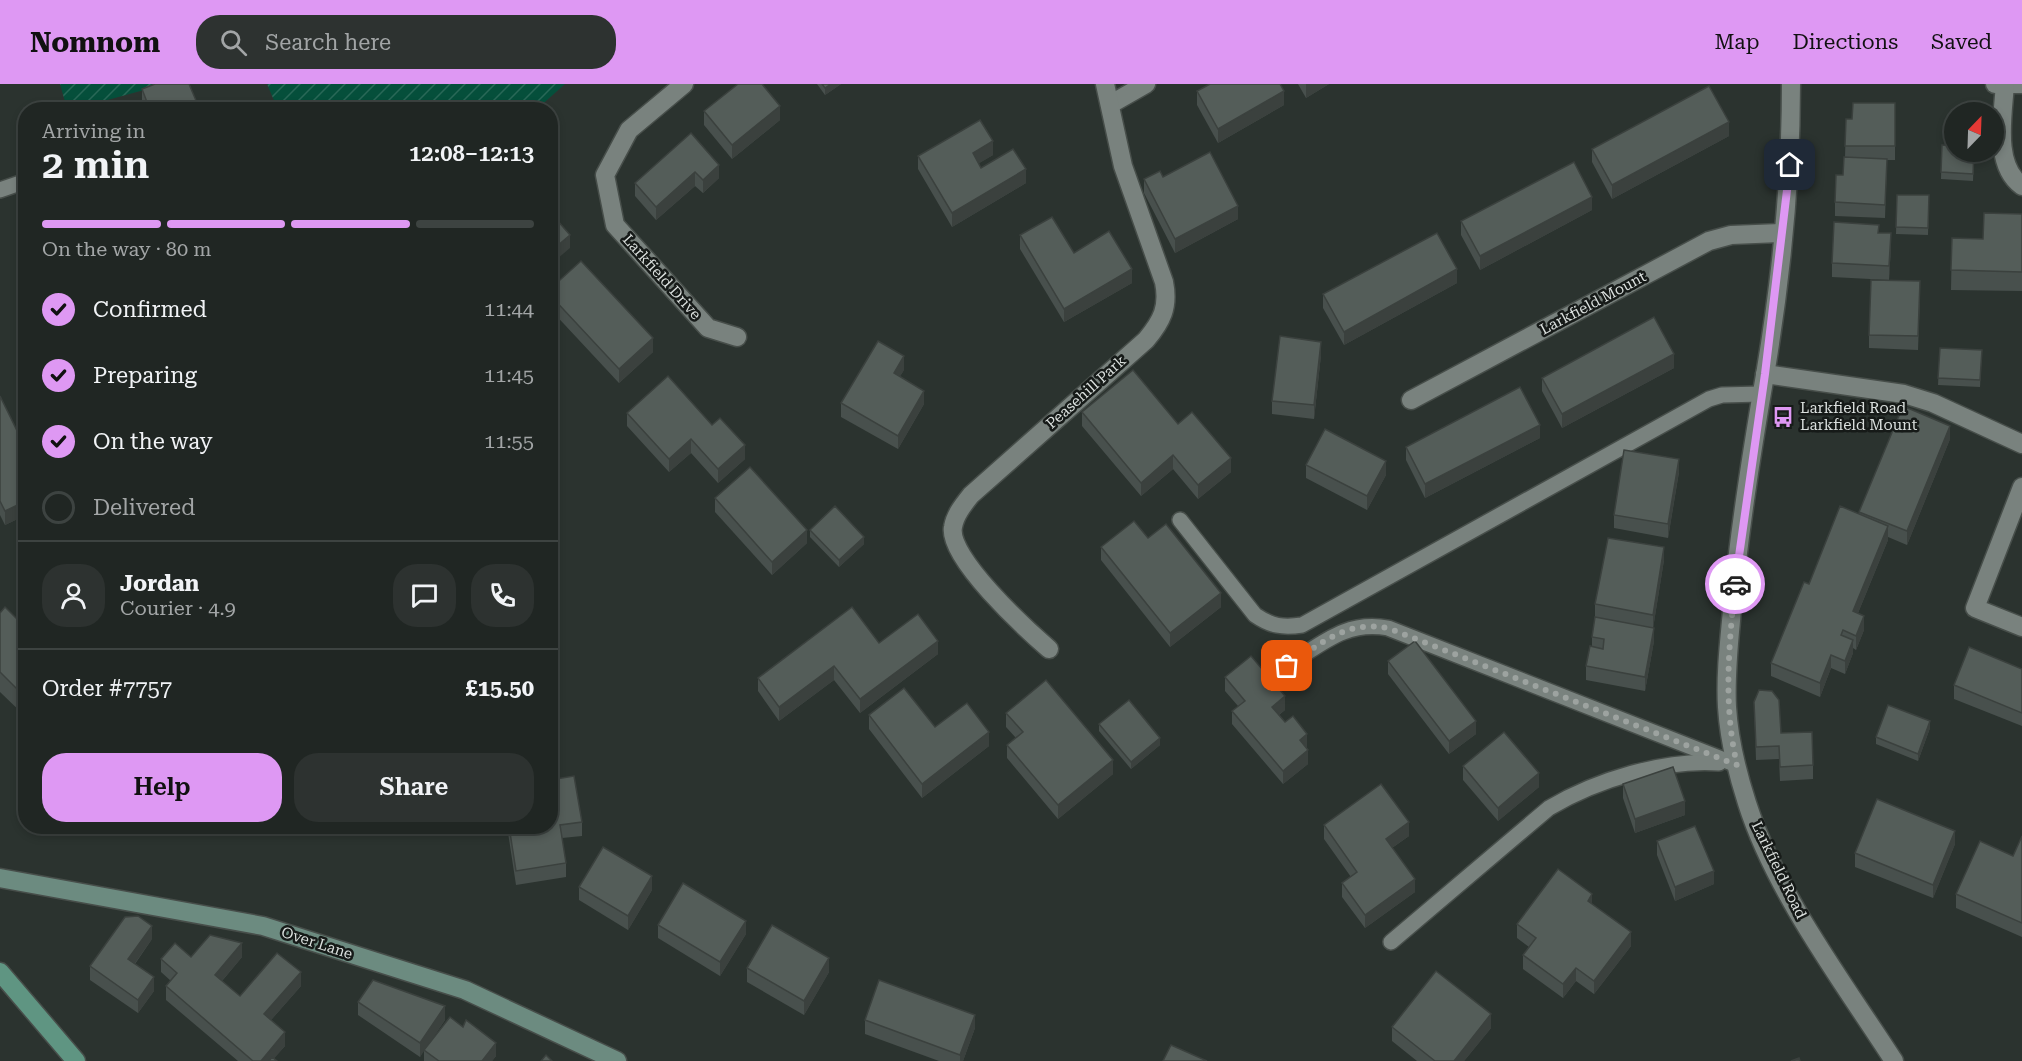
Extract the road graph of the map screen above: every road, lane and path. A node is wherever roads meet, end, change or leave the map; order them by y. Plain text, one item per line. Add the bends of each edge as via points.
1 (684, 84) edge
2 (1105, 84) edge
3 (1146, 84) edge
4 (1791, 84) edge
5 (1995, 84) edge
6 (2005, 84) edge
7 (2022, 84) edge
8 (1111, 104) junction
9 (18, 184) edge
10 (2022, 186) edge
11 (0, 190) edge
12 (1783, 232) junction
13 (737, 337) dead end
14 (1765, 374) junction
15 (1761, 394) junction
16 (1411, 400) dead end
17 (2022, 444) edge
18 (2022, 487) edge
19 (1180, 519) dead end
20 (2022, 627) edge
21 (1049, 649) dead end
22 (1287, 666) dead end
23 (1737, 765) junction
24 (0, 878) edge
25 (1391, 942) dead end
26 (0, 972) edge
27 (76, 1061) edge
28 (617, 1061) edge
29 (1894, 1061) edge

1 - 13 street, Larkfield Drive via 629,130 605,175 615,225 708,328
2 - 8 street, Peasehill Park
3 - 8 street
4 - 12 street, Larkfield Road via 1789,183
5 - 6 street
6 - 7 street
6 - 10 street via 2002,148 2015,181
8 - 21 street, Peasehill Park via 1122,166 1164,282 1165,313 1146,339 971,495 952,528 954,542 965,561 1012,616
9 - 11 lane
12 - 14 street, Larkfield Road
12 - 16 street, Larkfield Mount via 1731,235 1708,241
14 - 15 street, Larkfield Road
14 - 17 street via 1904,394 1933,403
15 - 19 lane via 1709,399 1302,625 1269,624 1255,615
15 - 23 street, Larkfield Road via 1737,555 1728,656 1727,706
18 - 20 street via 1975,608
22 - 23 lane via 1356,626 1388,628
23 - 25 lane via 1677,763 1572,795 1549,808
23 - 29 street, Larkfield Road via 1748,805 1771,860 1816,942
24 - 28 street, Over Lane via 263,926 465,990
26 - 27 main road

